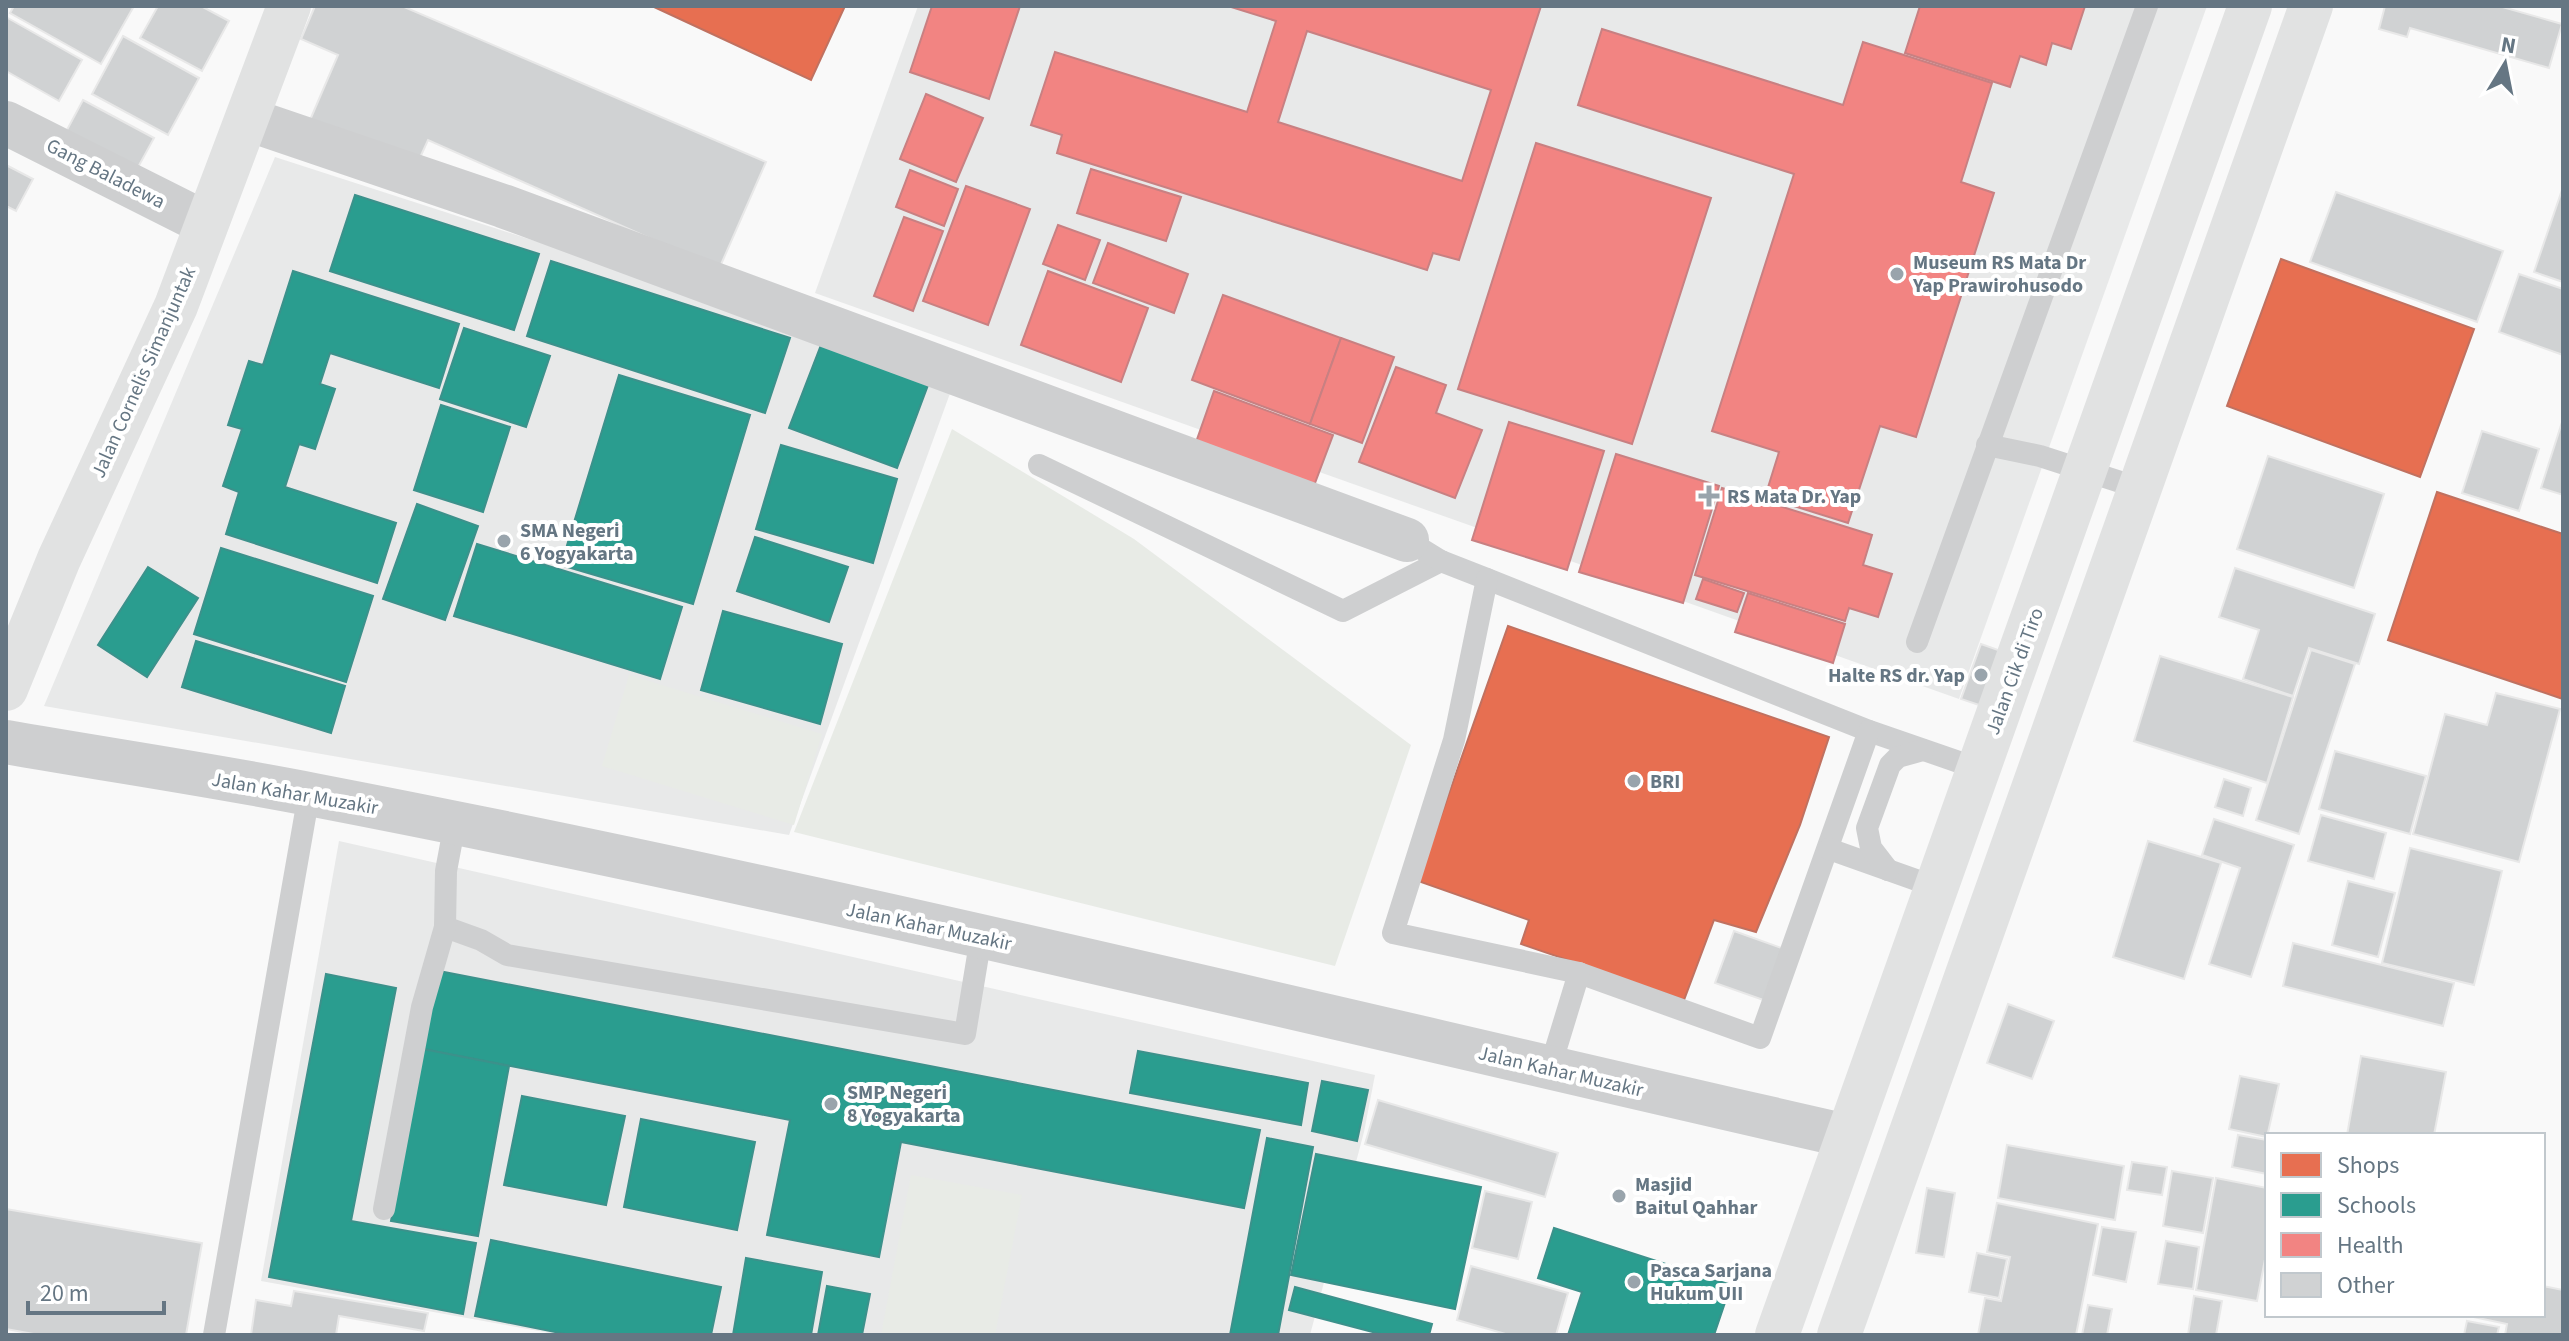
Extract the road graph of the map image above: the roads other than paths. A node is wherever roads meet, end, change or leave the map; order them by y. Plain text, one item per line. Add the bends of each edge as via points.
1 (289, 6) edge
2 (2147, 6) edge
3 (2250, 6) edge
4 (2311, 6) edge
5 (247, 119) junction
6 (6, 123) edge
7 (205, 223) junction
8 (1987, 445) junction
9 (1039, 465) dead end
10 (2086, 471) junction
11 (2139, 488) junction
12 (1424, 550) junction
13 (1487, 579) junction
14 (1917, 642) dead end
15 (6, 689) edge
16 (1869, 731) junction
17 (6, 742) edge
18 (1923, 750) junction
19 (1979, 769) junction
20 (309, 794) junction
21 (455, 823) junction
22 (1829, 849) junction
23 (1888, 870) junction
24 (1936, 887) junction
25 (445, 927) junction
26 (981, 937) junction
27 (1579, 973) junction
28 (1550, 1068) junction
29 (1847, 1136) junction
30 (1904, 1150) junction
31 (384, 1209) dead end
32 (214, 1335) edge
33 (1777, 1335) edge
34 (1839, 1335) edge

1 - 5 main road, Jalan Cornelis Simanjuntak
2 - 8 lane
3 - 10 main road, Jalan Cik di Tiro
4 - 11 main road
5 - 7 main road, Jalan Cornelis Simanjuntak
5 - 12 street via 503,206
6 - 7 street, Gang Baladewa
7 - 15 main road, Jalan Cornelis Simanjuntak via 176,306 59,559
8 - 10 lane
8 - 14 lane
9 - 12 lane via 1343,611
10 - 11 lane
10 - 19 main road, Jalan Cik di Tiro
11 - 30 main road
12 - 13 lane
13 - 16 lane
13 - 27 lane via 1454,740 1393,933
16 - 18 lane
16 - 22 lane
17 - 20 street, Jalan Kahar Muzakir
18 - 19 lane
18 - 23 lane via 1890,765 1867,828 1871,848
19 - 24 main road, Jalan Cik di Tiro
20 - 21 street, Jalan Kahar Muzakir
20 - 32 lane
21 - 25 lane via 446,871
21 - 26 street, Jalan Kahar Muzakir
22 - 23 lane
22 - 27 lane via 1760,1038
23 - 24 lane
24 - 29 main road, Jalan Cik di Tiro
25 - 26 lane via 507,955 965,1034
25 - 31 lane via 422,1007
26 - 28 street, Jalan Kahar Muzakir
27 - 28 lane
28 - 29 street, Jalan Kahar Muzakir
29 - 30 main road
29 - 33 main road, Jalan Cik di Tiro
30 - 34 main road

